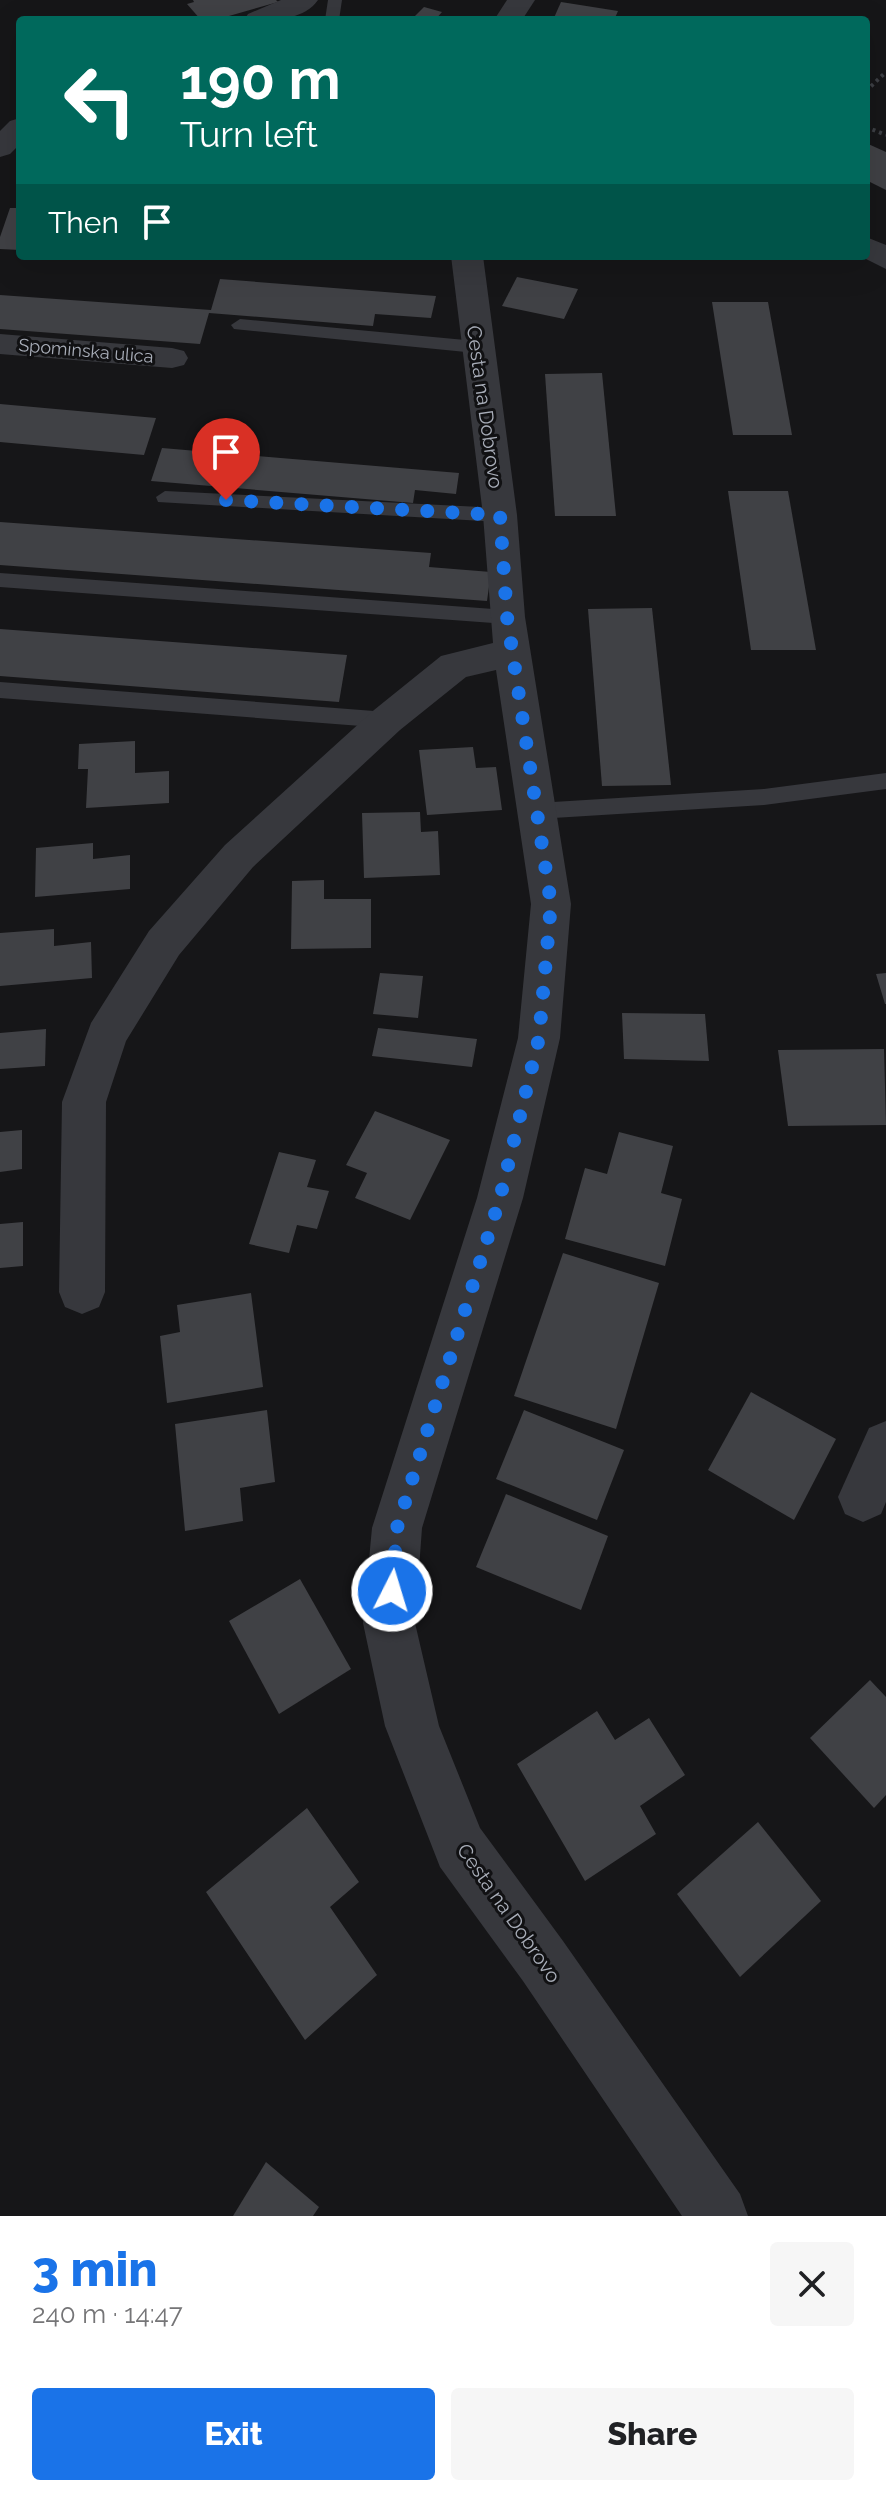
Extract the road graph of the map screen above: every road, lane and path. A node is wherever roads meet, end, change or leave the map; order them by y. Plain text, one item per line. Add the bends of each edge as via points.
1 (304, 0) edge
2 (267, 16) edge
3 (886, 72) edge
4 (870, 87) edge
5 (16, 131) edge
6 (0, 148) edge
7 (467, 260) edge
8 (240, 325) dead end
9 (0, 344) edge
10 (476, 347) junction
11 (172, 358) dead end
12 (165, 497) dead end
13 (500, 515) junction
14 (0, 580) edge
15 (510, 634) junction
16 (0, 690) edge
17 (387, 720) junction
18 (886, 781) edge
19 (537, 811) junction
20 (82, 1292) dead end
21 (886, 1445) edge
22 (863, 1497) dead end
23 (718, 2216) edge

1 - 2 street
3 - 4 path
5 - 6 street
7 - 10 street, Cesta na Dobrovo
8 - 10 lane
9 - 11 street, Spominska ulica
10 - 13 street, Cesta na Dobrovo
12 - 13 lane
13 - 15 street, Cesta na Dobrovo
14 - 15 lane
15 - 17 street via 454,666
15 - 19 street, Cesta na Dobrovo
16 - 17 lane
17 - 20 street via 239,856 164,943 106,1036 84,1102
18 - 19 lane via 764,797
19 - 23 street, Cesta na Dobrovo via 551,904 539,1038 500,1198 397,1528 389,1623 412,1726 460,1847
21 - 22 street

